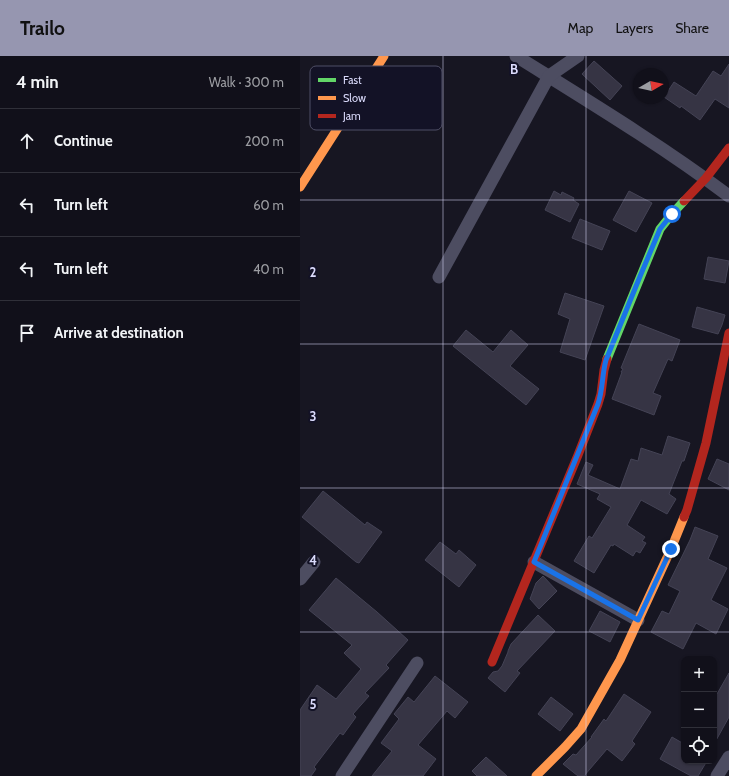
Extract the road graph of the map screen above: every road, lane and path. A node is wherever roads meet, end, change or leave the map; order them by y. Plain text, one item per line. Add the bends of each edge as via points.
1 (384, 56) edge
2 (516, 56) edge
3 (578, 56) edge
4 (378, 66) edge
5 (549, 76) junction
6 (337, 130) edge
7 (729, 148) edge
8 (706, 178) junction
9 (300, 187) edge
10 (729, 196) edge
11 (439, 277) dead end
12 (729, 333) edge
13 (314, 562) dead end
14 (534, 562) junction
15 (300, 579) edge
16 (638, 620) junction
17 (492, 662) dead end
18 (417, 663) dead end
19 (729, 757) edge
20 (342, 776) edge
21 (536, 776) edge
22 (717, 776) edge

1 - 4 street
2 - 5 street
3 - 5 street
5 - 8 street
5 - 11 street
6 - 9 street
7 - 8 street
8 - 10 street
8 - 14 street via 660,229 606,360 598,404
12 - 16 street via 706,443 687,510
13 - 15 street
14 - 16 street
14 - 17 street
16 - 21 street via 620,660 581,729
18 - 20 street
19 - 22 street

